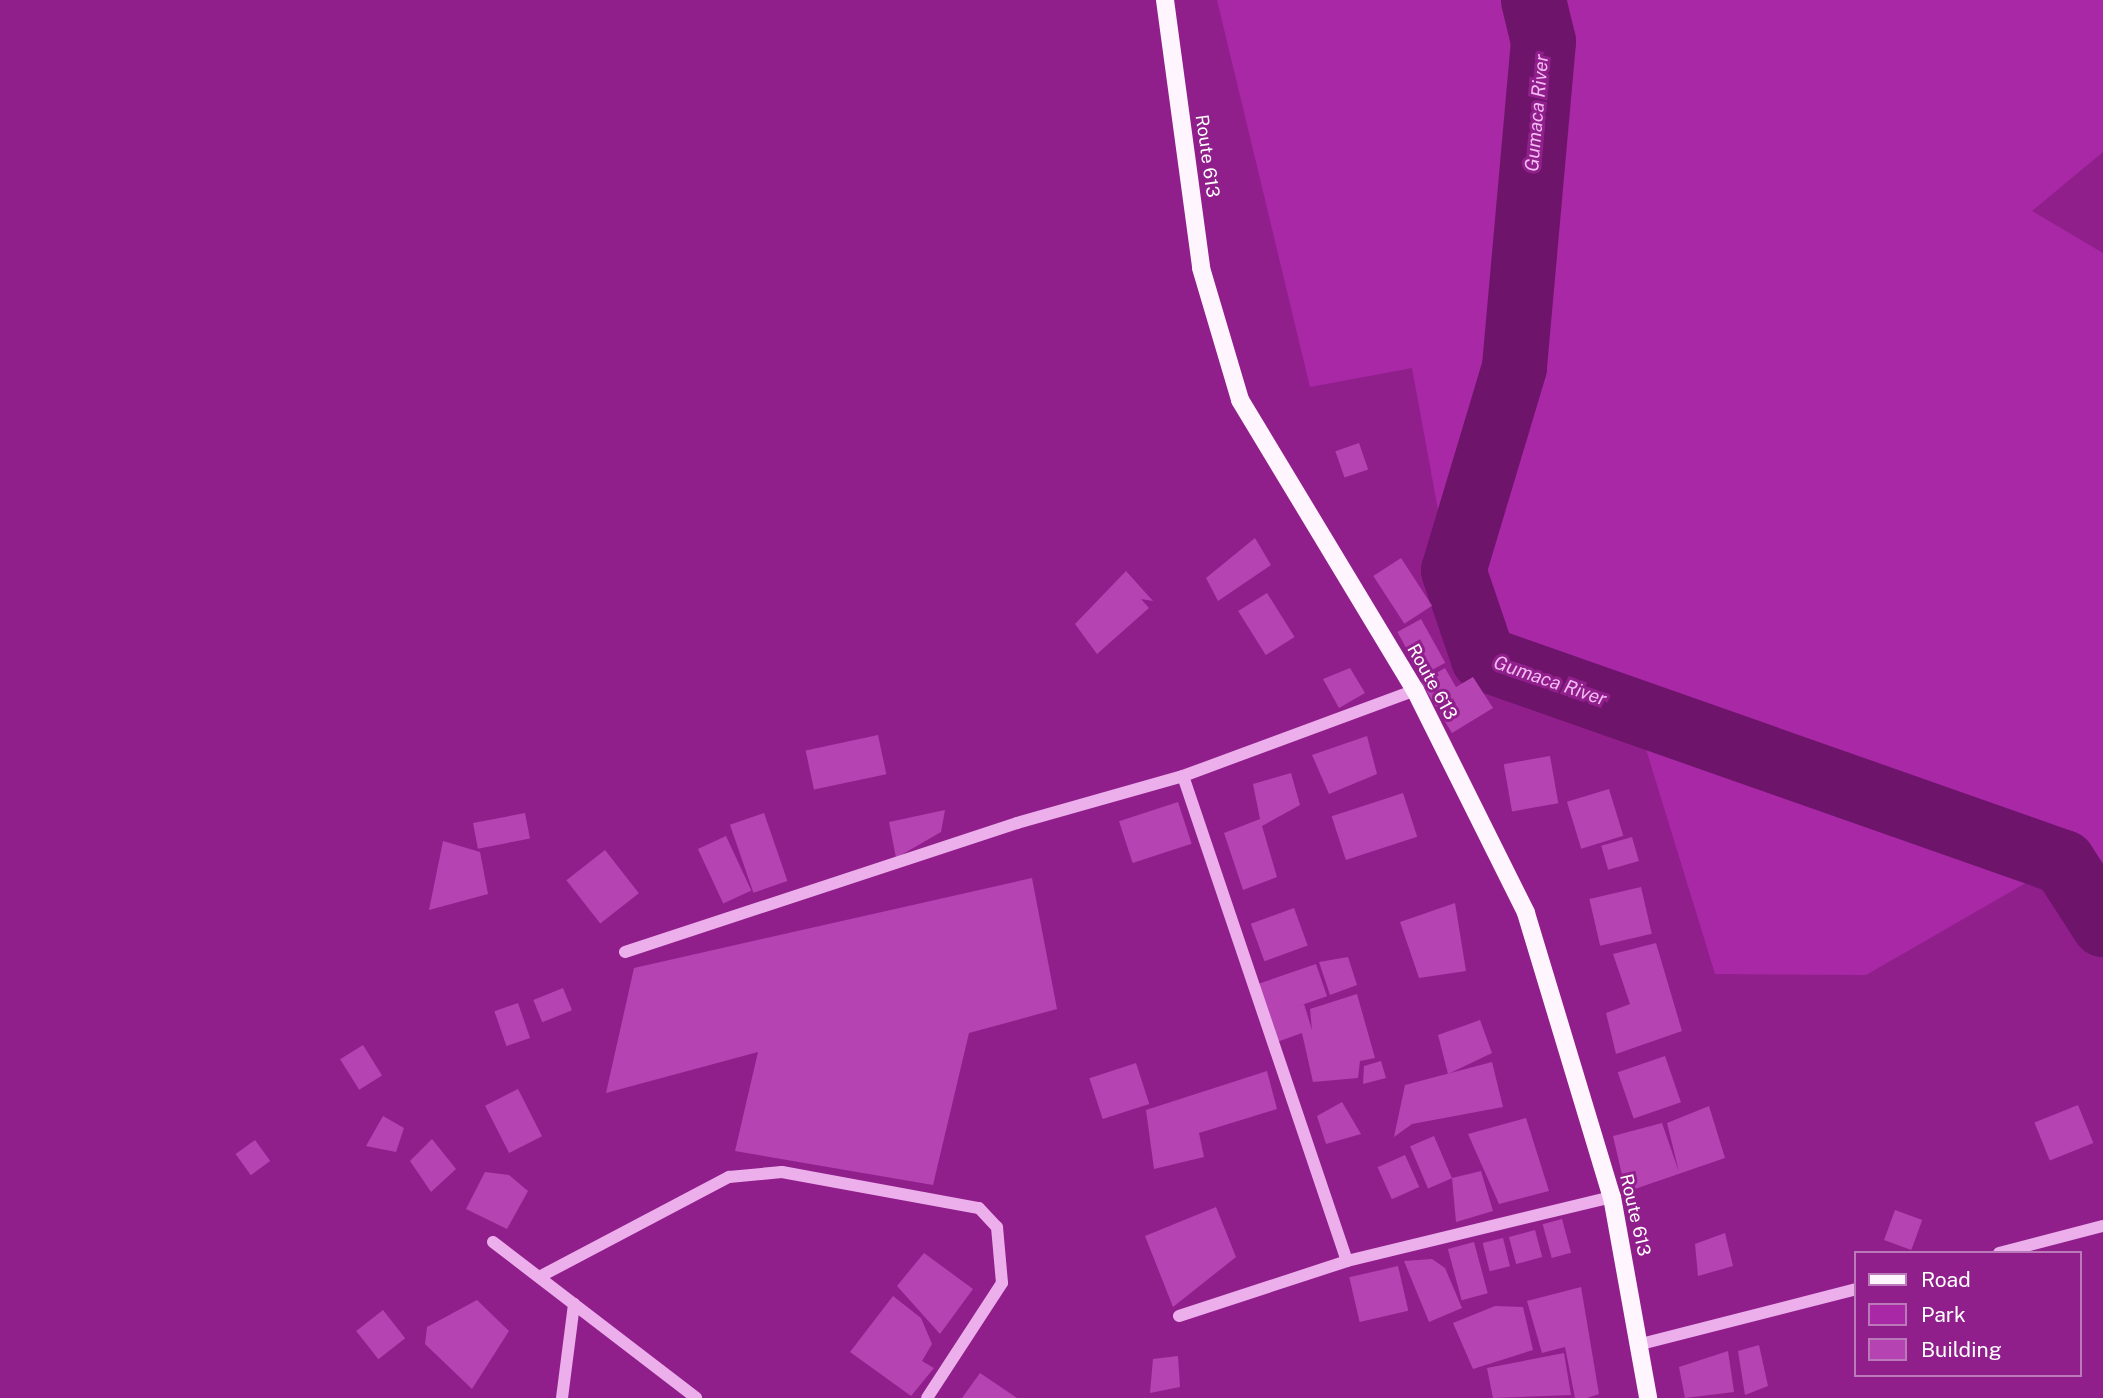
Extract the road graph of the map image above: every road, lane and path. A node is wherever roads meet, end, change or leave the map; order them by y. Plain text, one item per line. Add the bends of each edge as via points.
1 (1165, 0) edge
2 (1415, 690) junction
3 (1183, 776) junction
4 (625, 952) dead end
5 (1612, 1198) junction
6 (2103, 1226) edge
7 (493, 1242) dead end
8 (2007, 1251) edge
9 (1347, 1261) junction
10 (539, 1277) junction
11 (1854, 1290) edge
12 (574, 1304) junction
13 (1179, 1316) dead end
14 (1641, 1345) junction
15 (562, 1398) edge
16 (696, 1398) edge
17 (927, 1398) edge
18 (1648, 1398) edge

1 - 2 main road, Route 613 via 1201,268 1240,400
2 - 3 street
2 - 5 main road, Route 613 via 1527,913
3 - 4 street via 1017,823
3 - 9 street
5 - 9 street
5 - 14 main road, Route 613
6 - 8 street
7 - 10 street
9 - 13 street
10 - 12 street
10 - 17 street via 729,1177 782,1172 979,1208 997,1227 1002,1283
11 - 14 street
12 - 15 street
12 - 16 street
14 - 18 main road, Route 613

